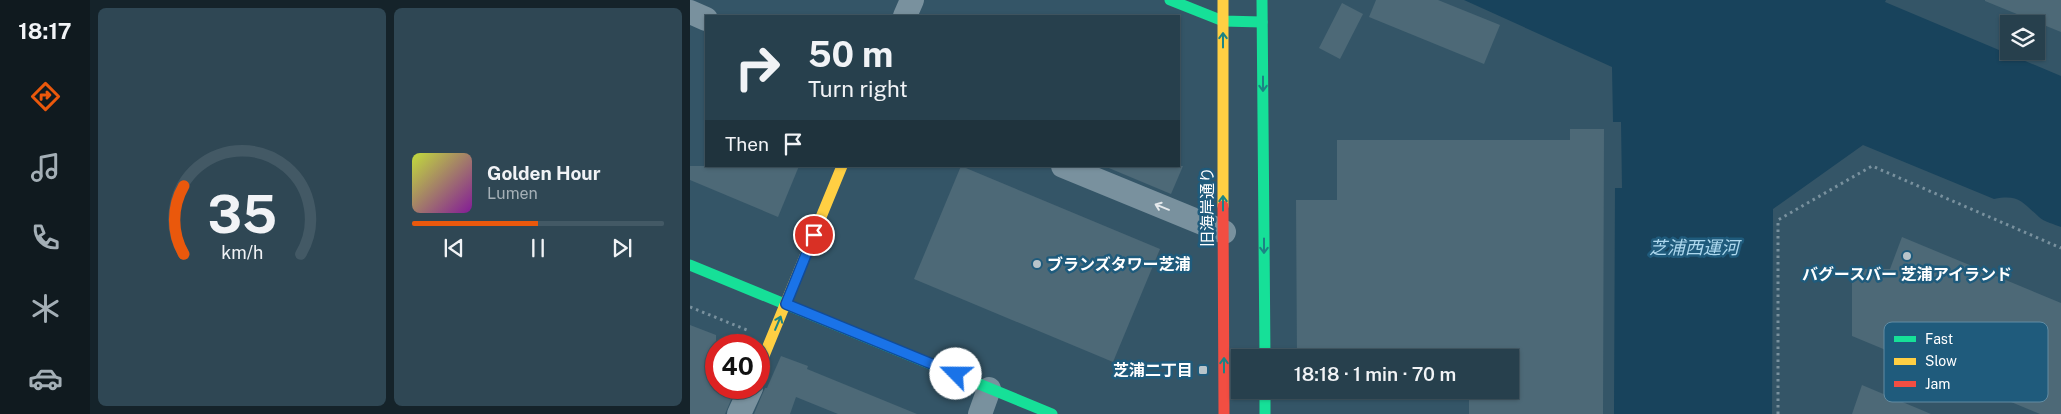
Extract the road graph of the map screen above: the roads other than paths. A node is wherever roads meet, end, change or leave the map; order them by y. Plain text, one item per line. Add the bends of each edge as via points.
1 (912, 0) edge
2 (1170, 0) edge
3 (1223, 0) edge
4 (1262, 0) edge
5 (690, 12) edge
6 (904, 15) edge
7 (705, 19) edge
8 (1223, 21) junction
9 (1262, 22) junction
10 (842, 167) edge
11 (1065, 167) edge
12 (1224, 232) junction
13 (690, 265) edge
14 (786, 304) junction
15 (770, 342) edge
16 (1265, 349) edge
17 (989, 389) junction
18 (746, 399) edge
19 (1265, 399) edge
20 (739, 414) edge
21 (980, 414) edge
22 (1052, 414) edge
23 (1224, 414) edge
24 (1265, 414) edge

1 - 6 street
2 - 8 main road
3 - 8 main road, 旧海岸通り
4 - 9 main road
5 - 7 street
8 - 9 main road
12 -> 8 main road, 旧海岸通り
9 -> 16 main road
10 - 14 main road
12 -> 11 street
23 -> 12 main road, 旧海岸通り
13 - 14 main road
15 -> 14 main road
14 - 17 main road
17 - 21 street
17 - 22 main road
18 - 20 street
19 - 24 main road

